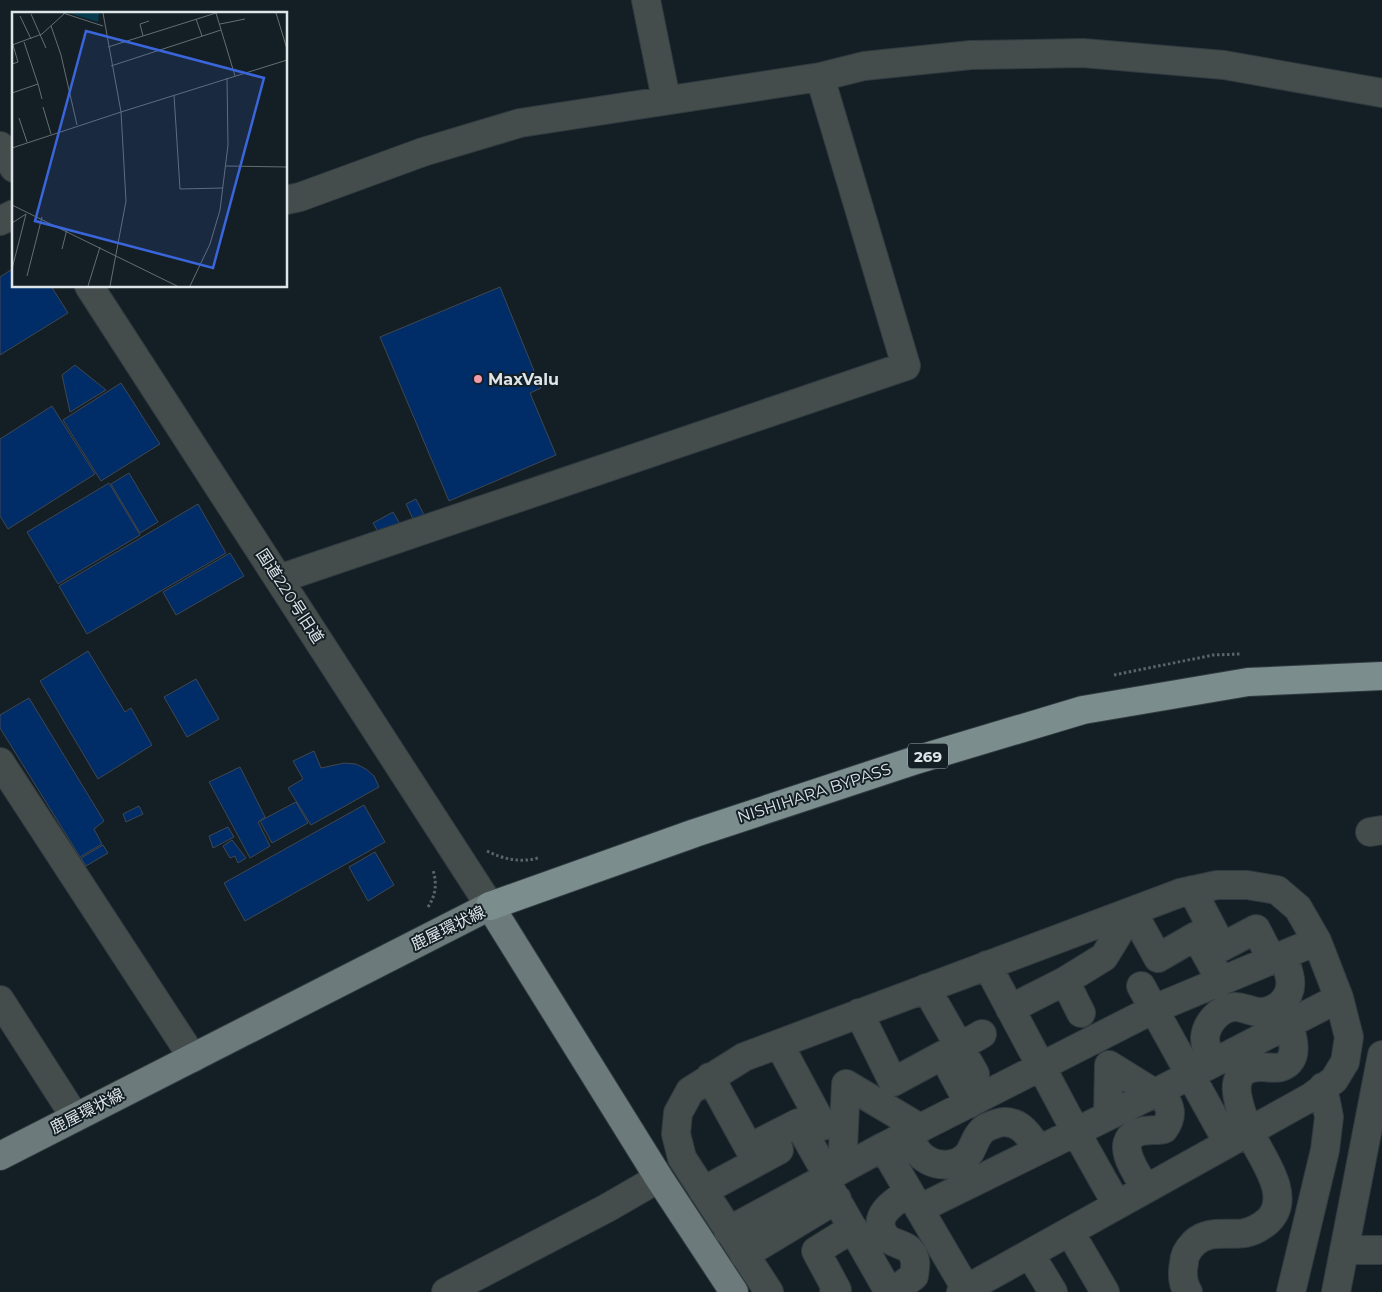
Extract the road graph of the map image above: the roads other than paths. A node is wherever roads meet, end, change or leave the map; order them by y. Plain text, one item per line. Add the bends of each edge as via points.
1 (646, 0) edge
2 (820, 77) junction
3 (1382, 93) edge
4 (666, 100) junction
5 (0, 146) edge
6 (12, 165) edge
7 (288, 200) edge
8 (12, 215) edge
9 (0, 221) edge
10 (90, 288) edge
11 (279, 579) junction
12 (1382, 676) edge
13 (0, 762) edge
14 (1192, 890) junction
15 (490, 906) junction
16 (1132, 911) junction
17 (1316, 941) junction
18 (1277, 957) junction
19 (987, 965) junction
20 (1220, 981) junction
21 (1065, 982) junction
22 (926, 988) junction
23 (1147, 998) junction
24 (1339, 998) junction
25 (0, 1000) edge
26 (1010, 1009) junction
27 (859, 1013) junction
28 (1082, 1013) dead end
29 (1289, 1024) junction
30 (779, 1044) junction
31 (193, 1058) junction
32 (1382, 1059) edge
33 (1041, 1067) junction
34 (1201, 1069) junction
35 (710, 1077) junction
36 (1323, 1087) junction
37 (1157, 1092) junction
38 (978, 1099) junction
39 (1108, 1116) junction
40 (75, 1117) junction
41 (823, 1126) dead end
42 (914, 1131) junction
43 (1076, 1132) junction
44 (1239, 1137) junction
45 (790, 1144) dead end
46 (883, 1147) junction
47 (1039, 1150) junction
48 (0, 1156) edge
49 (659, 1178) junction
50 (833, 1181) junction
51 (1146, 1188) junction
52 (703, 1191) junction
53 (914, 1201) junction
54 (1117, 1205) junction
55 (853, 1228) junction
56 (728, 1231) junction
57 (1070, 1232) junction
58 (1344, 1250) junction
59 (1382, 1250) edge
60 (744, 1254) junction
61 (1030, 1254) junction
62 (964, 1291) edge
63 (446, 1292) edge
64 (734, 1292) edge
65 (768, 1292) edge
66 (834, 1292) edge
67 (889, 1292) edge
68 (893, 1292) edge
69 (1053, 1292) edge
70 (1105, 1292) edge
71 (1188, 1292) edge
72 (1291, 1292) edge
73 (1336, 1292) edge

1 - 4 street
2 - 3 street via 864,66 971,55 1083,53 1224,65
2 - 4 street
2 - 11 street via 906,366
4 - 7 street via 520,123 423,152
5 - 6 street
8 - 9 street
10 - 11 street, 国道220号旧道
11 - 15 street, 国道220号旧道
12 - 15 highway, NISHIHARA BYPASS / 269 via 1248,682 1083,710 916,760 695,833
13 - 31 street
14 - 16 street
14 - 17 street via 1217,885 1277,890 1298,908
14 - 18 street via 1222,947 1256,928
15 - 31 main road, 鹿屋環状線
15 - 49 main road, 鹿屋環状線
16 - 19 street
16 - 20 street via 1158,958 1196,936
16 - 21 street via 1104,957
17 - 18 street
17 - 24 street
18 - 20 street
18 - 34 street via 1291,983 1288,996 1267,1012 1234,1006 1216,1016 1208,1025
19 - 22 street
19 - 26 street
20 - 23 street
21 - 26 street
21 - 28 street
22 - 27 street
22 - 38 street via 971,1041
23 - 33 street
23 - 34 street
24 - 29 street
24 - 36 street via 1349,1036 1345,1062 1334,1080
25 - 40 street
26 - 33 street
27 - 30 street
27 - 38 street via 892,1082 943,1055
29 - 34 street
29 - 44 street via 1294,1041 1294,1054 1290,1061 1283,1067 1253,1067 1238,1078
30 - 35 street via 744,1057
30 - 41 street
31 - 40 main road, 鹿屋環状線
32 - 58 street
33 - 38 street
33 - 43 street
34 - 37 street
34 - 44 street
35 - 50 street via 750,1148 798,1123
35 - 52 street via 690,1091 678,1112 676,1134 682,1158
36 - 44 street
36 - 72 street via 1329,1117 1325,1150
37 - 39 street
37 - 39 street via 1109,1065
37 - 51 street via 1171,1112 1170,1121 1164,1130 1136,1132 1127,1146 1128,1157
38 - 42 street
39 - 43 street
40 - 48 main road, 鹿屋環状線
42 - 46 street
42 - 47 street via 918,1152 938,1165 960,1161 970,1153 982,1131 1002,1122 1014,1123 1024,1129
42 - 50 street via 846,1084
43 - 47 street
43 - 54 street
44 - 51 street
44 - 71 street via 1274,1179 1277,1208 1258,1229 1211,1234 1194,1243 1184,1259 1182,1275
45 - 52 street
46 - 50 street
46 - 53 street
47 - 53 street
49 - 63 street
49 - 64 main road, 鹿屋環状線
50 - 55 street
50 - 56 street
50 - 60 street
51 - 54 street
52 - 56 street
53 - 62 street
53 - 68 street via 888,1207 882,1218 886,1238 912,1252 916,1263 914,1276
54 - 57 street
55 - 66 street via 816,1251 837,1290
55 - 67 street
56 - 60 street
57 - 61 street
57 - 70 street
58 - 59 street
58 - 73 street
60 - 65 street
61 - 62 street
61 - 69 street

